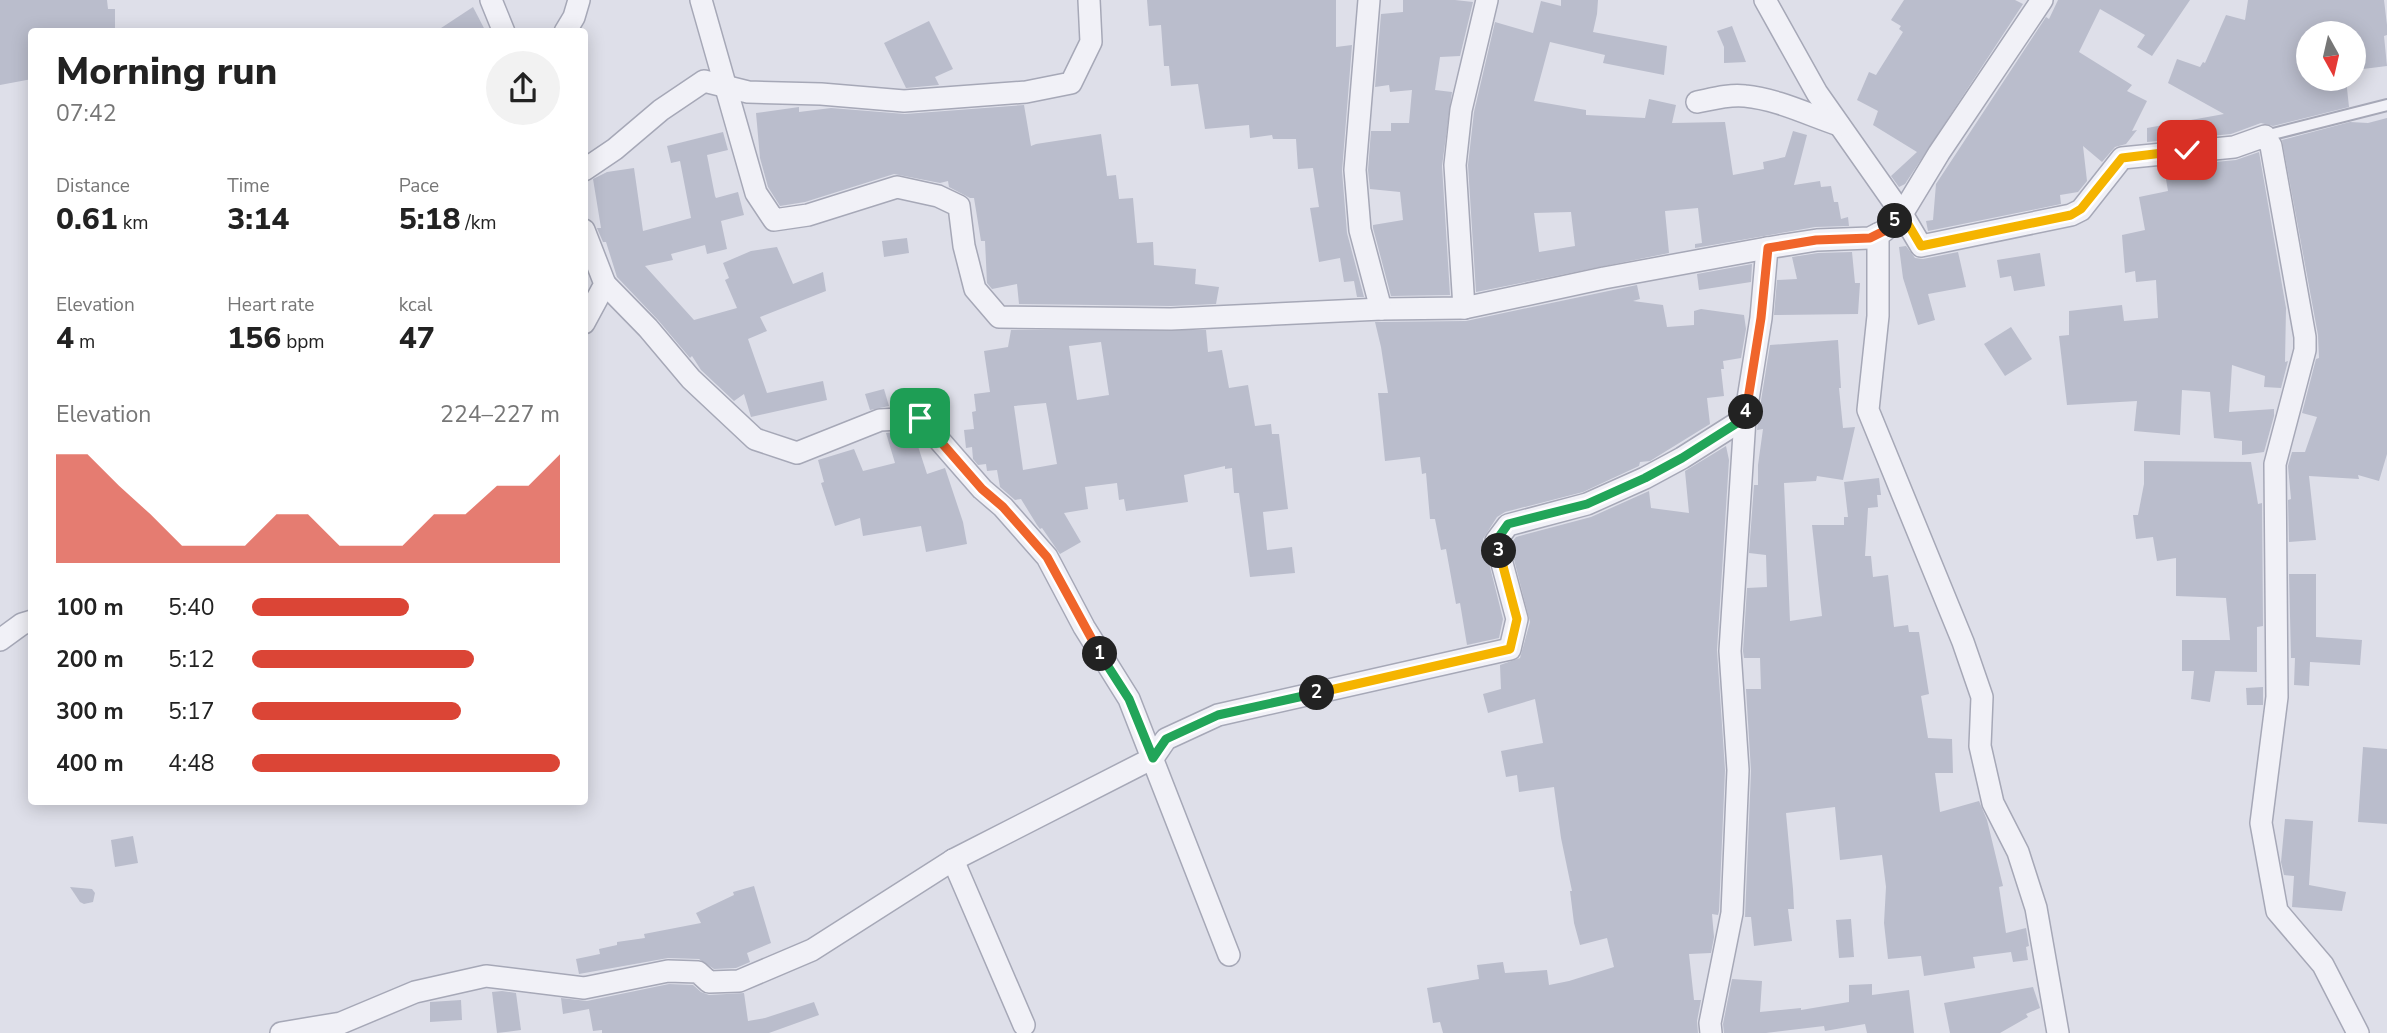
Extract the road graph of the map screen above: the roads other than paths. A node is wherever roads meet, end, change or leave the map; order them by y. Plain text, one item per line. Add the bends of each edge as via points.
1 (491, 0) edge
2 (579, 0) edge
3 (701, 0) edge
4 (1089, 0) edge
5 (1369, 0) edge
6 (1487, 0) edge
7 (1765, 0) edge
8 (2042, 0) edge
9 (502, 28) edge
10 (567, 28) edge
11 (724, 86) junction
12 (1697, 103) dead end
13 (2387, 105) edge
14 (1839, 125) junction
15 (2265, 136) junction
16 (588, 167) edge
17 (1902, 214) junction
18 (1878, 234) junction
19 (588, 240) edge
20 (1768, 248) junction
21 (605, 284) junction
22 (1464, 308) junction
23 (1381, 309) junction
24 (588, 316) edge
25 (1745, 418) junction
26 (28, 622) edge
27 (0, 640) edge
28 (1153, 758) junction
29 (953, 860) junction
30 (1229, 955) dead end
31 (1024, 1026) dead end
32 (281, 1033) edge
33 (1711, 1033) edge
34 (2058, 1033) edge
35 (2358, 1033) edge

1 - 9 street
2 - 10 street
3 - 11 street
4 - 11 street via 1091,42 1072,83 1026,92 904,101 747,92
5 - 23 street via 1355,170 1360,230
6 - 22 street via 1461,110 1455,165
7 - 14 street
8 - 17 street
11 - 16 street via 704,81
11 - 23 street via 756,193 774,220 808,215 897,187 938,196 959,206 975,289 999,317 1171,319
12 - 14 street via 1744,96
13 - 15 lane
14 - 17 street
15 - 17 street via 2234,147 2122,158 2071,215 1921,246
15 - 35 street via 2271,146 2305,337 2304,362 2274,464 2277,697 2261,822 2277,911 2323,965
17 - 18 street
18 - 20 street
18 - 34 street via 1878,316 1868,410 1982,696 1980,746 1993,803 2018,852 2036,908
19 - 21 street
20 - 22 street
20 - 25 street
21 - 24 street
21 - 28 street via 691,379 755,439 797,453 880,420 920,418 1047,557 1129,699
22 - 23 street
25 - 28 street via 1672,463 1587,504 1508,524 1496,541 1517,619 1510,649 1218,715 1166,739
25 - 33 street via 1730,651 1738,769 1732,913
26 - 27 street
28 - 29 street
28 - 30 street
29 - 31 street
29 - 32 street via 812,950 739,981 709,982 698,972 668,971 584,988 486,976 415,992 341,1023

